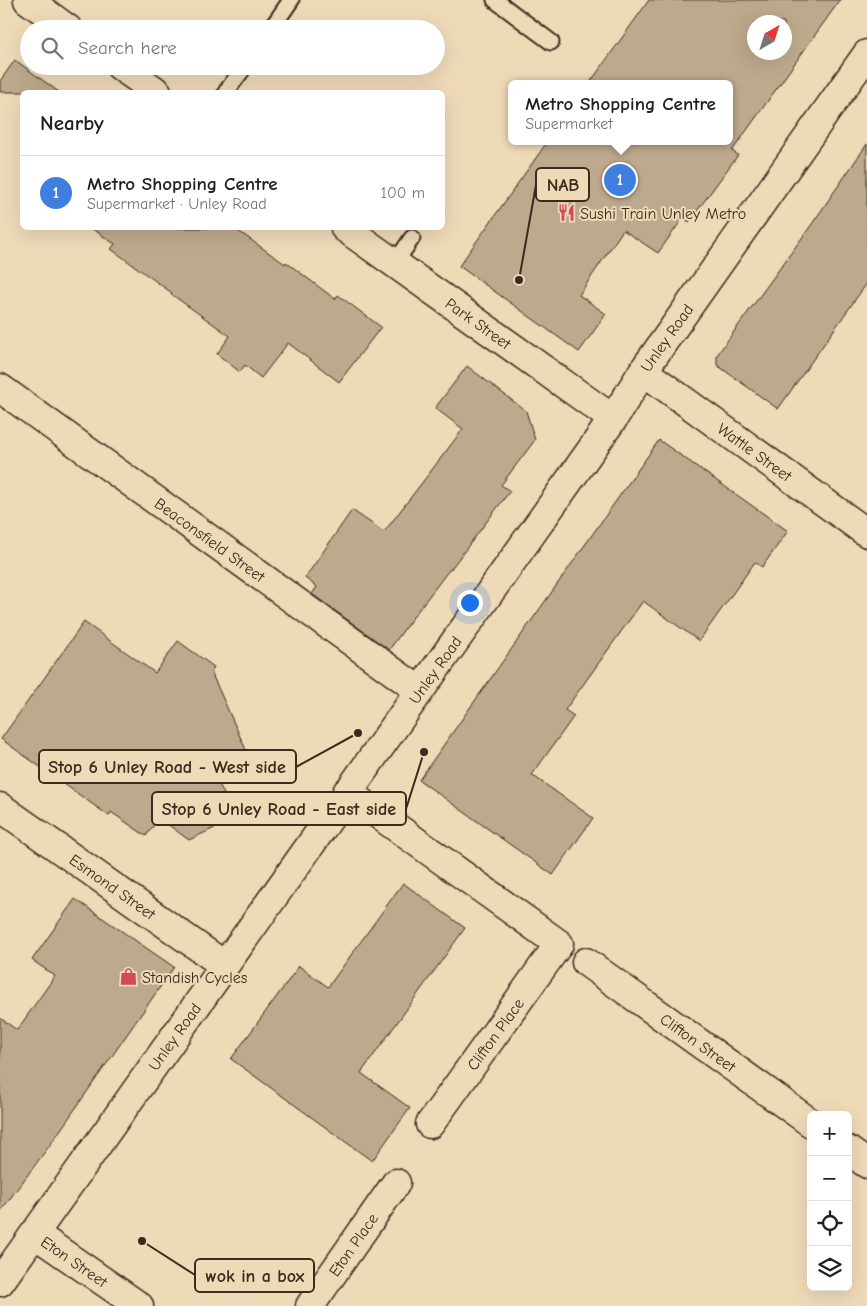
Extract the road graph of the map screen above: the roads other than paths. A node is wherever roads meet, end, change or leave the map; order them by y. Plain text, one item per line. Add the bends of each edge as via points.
1 (28, 0) edge
2 (291, 0) edge
3 (495, 0) edge
4 (56, 20) edge
5 (277, 20) edge
6 (551, 42) dead end
7 (867, 54) edge
8 (133, 75) edge
9 (238, 75) edge
10 (154, 90) edge
11 (227, 90) edge
12 (348, 230) edge
13 (412, 238) dead end
14 (395, 263) junction
15 (642, 371) junction
16 (0, 388) edge
17 (613, 419) junction
18 (867, 533) edge
19 (420, 691) junction
20 (347, 792) junction
21 (0, 807) edge
22 (586, 962) dead end
23 (224, 966) junction
24 (807, 1120) edge
25 (430, 1124) dead end
26 (852, 1153) edge
27 (867, 1164) edge
28 (396, 1183) dead end
29 (35, 1234) junction
30 (0, 1282) edge
31 (139, 1306) edge
32 (310, 1306) edge

1 - 4 street
2 - 5 lane
3 - 6 lane
7 - 15 street, Unley Road
8 - 10 street
9 - 11 lane
12 - 14 street, Park Street
13 - 14 lane
14 - 17 street, Park Street
15 - 17 street, Unley Road
15 - 18 street, Wattle Street
16 - 19 street, Beaconsfield Street
17 - 19 street, Unley Road
19 - 20 street, Unley Road
20 - 23 street, Unley Road
20 - 25 street, Clifton Place via 559,944
21 - 23 street, Esmond Street
22 - 24 street, Clifton Street
23 - 29 street, Unley Road
26 - 27 street
28 - 32 street, Eton Place
29 - 30 street, Unley Road
29 - 31 street, Eton Street

